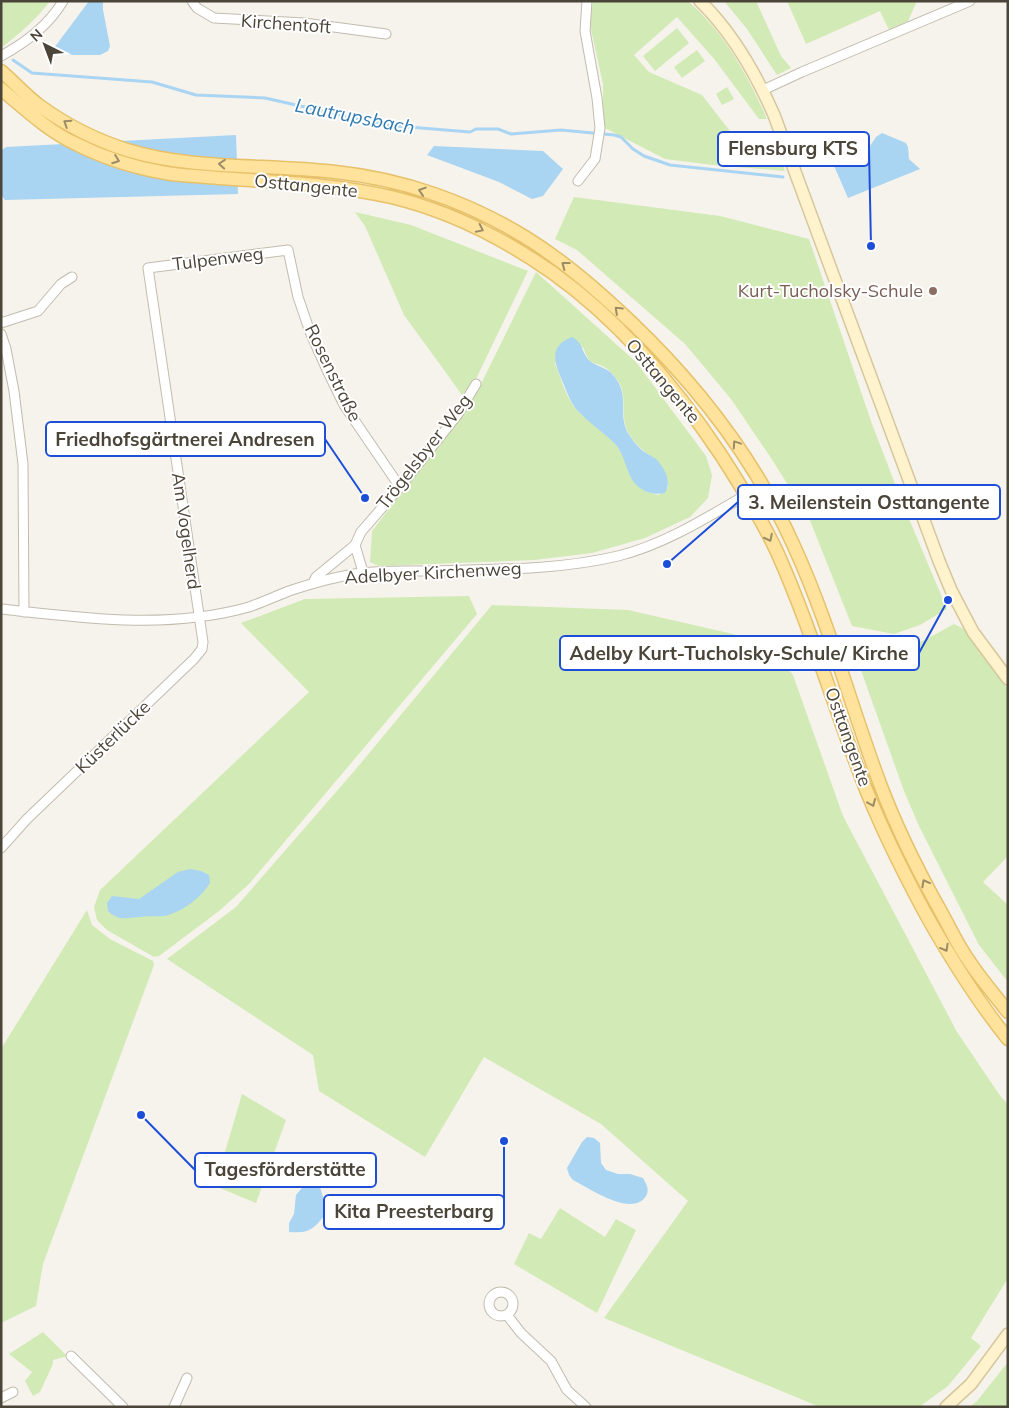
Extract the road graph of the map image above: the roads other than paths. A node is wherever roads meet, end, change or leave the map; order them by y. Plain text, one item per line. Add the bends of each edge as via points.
1 (63, 1) edge
2 (192, 1) edge
3 (588, 1) edge
4 (700, 1) edge
5 (970, 1) edge
6 (386, 34) dead end
7 (1, 56) edge
8 (1, 71) edge
9 (1, 89) edge
10 (763, 90) junction
11 (578, 181) dead end
12 (288, 250) joint
13 (148, 268) joint
14 (72, 277) dead end
15 (1, 323) edge
16 (1, 334) edge
17 (476, 384) dead end
18 (764, 485) junction
19 (400, 486) junction
20 (747, 494) junction
21 (355, 545) junction
22 (363, 572) junction
23 (313, 583) junction
24 (1, 609) edge
25 (24, 612) junction
26 (199, 617) junction
27 (1008, 679) edge
28 (1, 848) edge
29 (1008, 1012) edge
30 (1008, 1039) edge
31 (507, 1315) dead end
32 (1008, 1334) edge
33 (71, 1356) dead end
34 (187, 1378) dead end
35 (13, 1392) dead end
36 (1, 1398) edge
37 (123, 1407) edge
38 (174, 1407) edge
39 (586, 1407) edge
40 (946, 1407) edge

1 - 7 street via 27,40
2 - 6 street, Kirchentoft via 214,18 304,23
3 - 11 street via 586,31 600,128 595,159
4 - 10 street via 730,35
5 - 10 street
18 -> 8 main road, Osttangente via 719,418 655,345 565,264 487,216 396,183 338,172 169,160 128,150 80,131 40,106
9 -> 20 main road, Osttangente via 71,142 121,162 167,173 334,186 392,197 446,214 482,230 556,276 644,355 704,429
10 - 27 street via 951,590 973,632
12 - 13 street, Tulpenweg
12 - 19 street, Rosenstraße via 298,297 327,370 344,405
13 - 26 street, Am Vogelherd
14 - 15 street via 61,284 38,311
16 - 25 street via 14,391 23,464
17 - 19 street, Trögelsbyer Weg via 458,414
18 - 20 street, Adelbyer Kirchenweg
29 -> 18 main road, Osttangente via 966,958 911,858 881,786 825,621
19 - 21 street, Trögelsbyer Weg via 361,532
20 - 22 street, Adelbyer Kirchenweg via 677,534 604,559 547,567
20 -> 30 main road, Osttangente via 776,550 807,624 866,790 898,864 955,966
21 - 22 street
21 - 23 street, Trögelsbyer Weg
22 - 23 street, Adelbyer Kirchenweg
23 - 26 street, Adelbyer Kirchenweg via 249,606
24 - 25 street, Adelbyer Kirchenweg
25 - 26 street, Adelbyer Kirchenweg via 142,621
26 - 28 street, Küsterlücke via 203,642 194,659 27,819
31 - 39 street via 551,1361 568,1390
32 - 40 street via 971,1384
33 - 37 street
34 - 38 street
35 - 36 street

